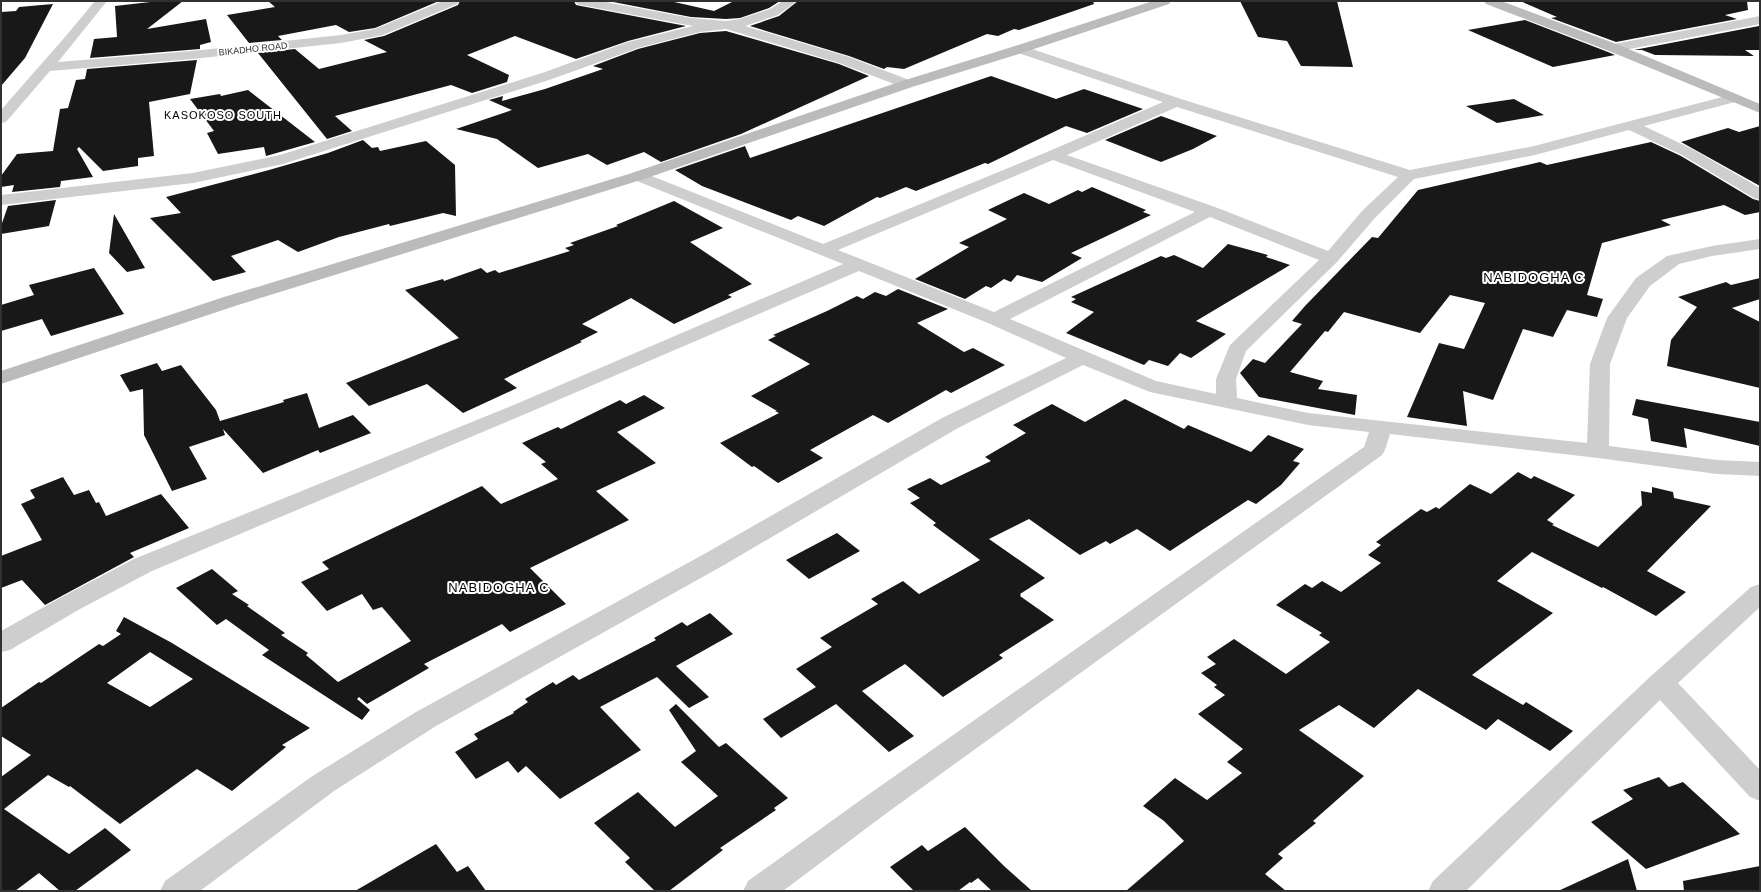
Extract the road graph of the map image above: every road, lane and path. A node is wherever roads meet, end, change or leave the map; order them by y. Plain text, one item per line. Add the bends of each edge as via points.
1 (101, 1) edge
2 (453, 1) edge
3 (581, 1) edge
4 (791, 1) edge
5 (1165, 1) edge
6 (1490, 1) edge
7 (1760, 20) edge
8 (727, 25) junction
9 (1614, 48) junction
10 (1020, 49) junction
11 (47, 67) junction
12 (907, 84) junction
13 (1734, 98) junction
14 (1176, 102) junction
15 (1760, 109) edge
16 (1, 119) edge
17 (1630, 125) junction
18 (1053, 155) junction
19 (1409, 175) junction
20 (638, 176) junction
21 (1760, 195) edge
22 (1, 200) edge
23 (1209, 211) junction
24 (1760, 244) edge
25 (823, 250) junction
26 (1331, 258) junction
27 (859, 264) junction
28 (995, 318) junction
29 (1082, 358) junction
30 (1, 378) edge
31 (1227, 403) junction
32 (1381, 427) junction
33 (1598, 451) junction
34 (1760, 468) edge
35 (1760, 593) edge
36 (1, 643) edge
37 (1661, 683) junction
38 (1760, 790) edge
39 (176, 891) edge
40 (759, 891) edge
41 (1444, 891) edge

1 - 11 street
2 - 11 street, BIKADHO ROAD via 378,32 341,39
3 - 8 street via 691,22
4 - 8 street via 774,12 742,23
5 - 10 street
6 - 9 street
7 - 9 street
8 - 12 street via 844,60
8 - 22 street via 700,28 633,45 540,78 283,159 193,178
9 - 13 street
10 - 12 street
10 - 14 street
11 - 16 street
12 - 20 street
13 - 15 street
13 - 17 street
14 - 18 street
14 - 19 street
17 - 19 street via 1535,150
17 - 21 street via 1687,152
18 - 23 street
18 - 25 street
19 - 26 street via 1368,215
20 - 25 street
20 - 30 street via 231,301
23 - 26 street
23 - 28 street
24 - 33 street via 1673,260 1643,282 1617,318 1600,364
25 - 27 street
26 - 31 street via 1237,349 1226,379
27 - 28 street
27 - 36 street via 523,408 143,565
28 - 29 street
29 - 31 street via 1150,386
29 - 39 street via 950,423 715,559 426,719 324,783
31 - 32 street via 1308,419
32 - 33 street
32 - 40 street via 1374,450
33 - 34 street via 1717,467
35 - 37 street
37 - 38 street
37 - 41 street

